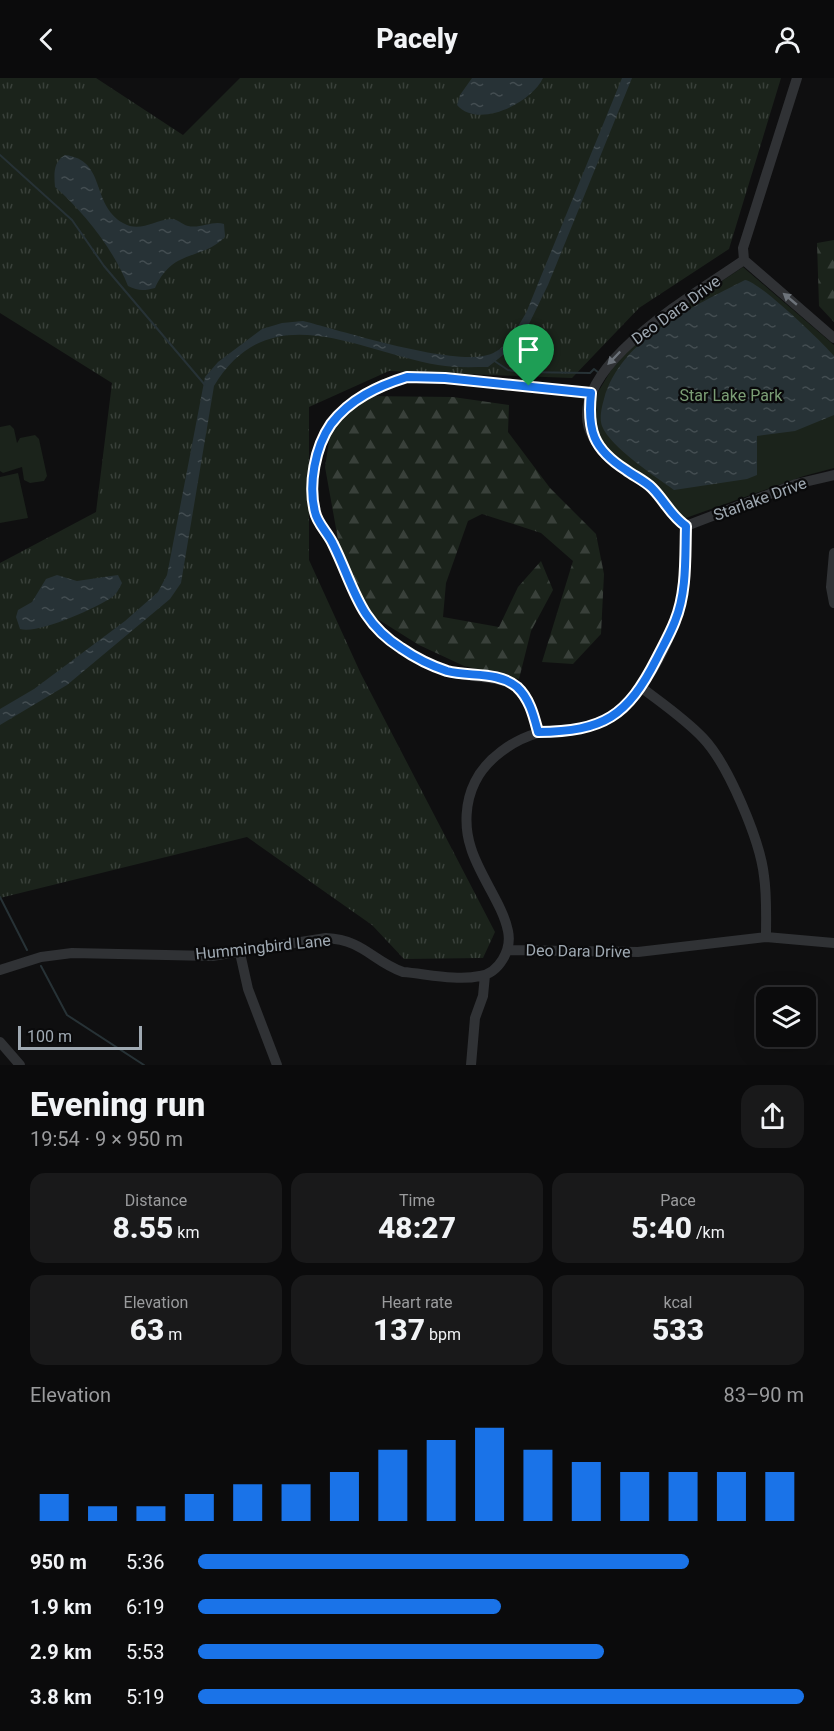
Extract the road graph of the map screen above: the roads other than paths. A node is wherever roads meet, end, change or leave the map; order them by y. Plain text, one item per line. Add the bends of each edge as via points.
1 (796, 78) edge
2 (744, 260) junction
3 (834, 338) edge
4 (591, 393) junction
5 (834, 475) edge
6 (686, 526) junction
7 (834, 553) edge
8 (834, 603) edge
9 (642, 688) junction
10 (538, 732) junction
11 (766, 936) junction
12 (834, 943) edge
13 (507, 950) junction
14 (240, 953) junction
15 (0, 970) edge
16 (485, 975) junction
17 (0, 1042) edge
18 (20, 1065) edge
19 (277, 1065) edge
20 (471, 1065) edge

1 - 2 street via 743,248
3 -> 2 street
2 -> 4 street, Deo Dara Drive via 639,333 606,367
4 - 6 street, Deo Dara Drive via 588,416 592,437 613,461 652,488 674,518
4 - 10 street via 407,377 385,384 348,406 329,427 317,453 312,486 315,514 333,543 363,612 376,629 401,648 447,670 493,676 517,687 534,713
5 - 6 street, Starlake Drive via 796,484
6 - 9 street, Deo Dara Drive via 684,583 676,619
7 - 8 street
9 - 10 street, Deo Dara Drive via 606,720 567,732
9 - 11 street via 689,724 722,765 759,853 764,876
10 - 13 street, Deo Dara Drive via 489,761 475,782 466,810 471,848 509,932
11 - 12 street, Deo Dara Drive
11 - 13 street, Deo Dara Drive via 638,952
13 - 16 street via 499,965
14 - 15 street, Hummingbird Lane via 72,953 41,957
14 - 16 street, Hummingbird Lane via 310,940 340,939 360,946 403,972
14 - 19 street via 248,989
16 - 20 street via 486,986 475,1018
17 - 18 street

